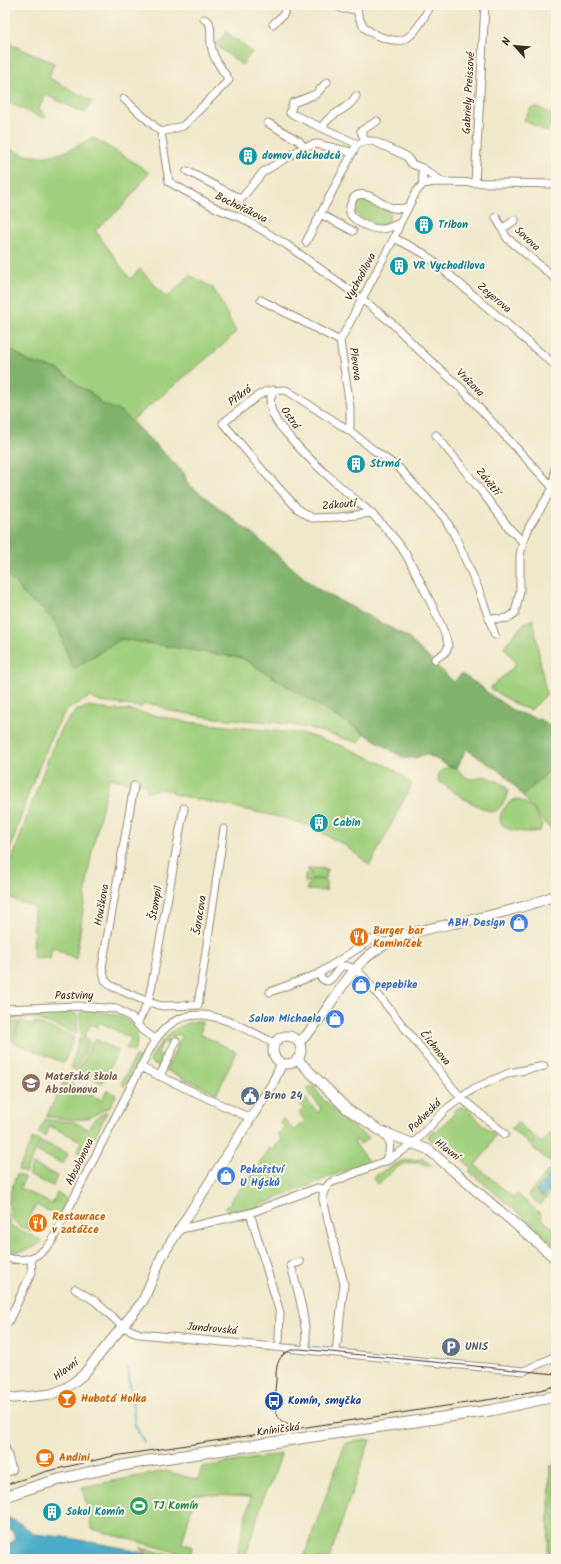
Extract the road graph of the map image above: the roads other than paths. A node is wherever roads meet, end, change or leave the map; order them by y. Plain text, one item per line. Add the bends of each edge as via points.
1 (288, 5) edge
2 (335, 5) edge
3 (431, 5) edge
4 (485, 5) edge
5 (357, 7) edge
6 (204, 19) dead end
7 (273, 24) dead end
8 (327, 82) dead end
9 (356, 96) dead end
10 (124, 99) dead end
11 (377, 121) dead end
12 (268, 123) dead end
13 (322, 127) junction
14 (162, 132) junction
15 (365, 141) junction
16 (357, 144) junction
17 (304, 147) junction
18 (351, 152) junction
19 (422, 168) junction
20 (187, 171) dead end
21 (443, 182) junction
22 (475, 183) junction
23 (423, 184) junction
24 (556, 184) edge
25 (408, 207) junction
26 (320, 214) junction
27 (496, 217) dead end
28 (515, 220) dead end
29 (400, 223) junction
30 (502, 229) junction
31 (353, 231) dead end
32 (394, 238) junction
33 (306, 242) dead end
34 (556, 279) edge
35 (362, 299) junction
36 (261, 300) dead end
37 (340, 341) junction
38 (556, 366) edge
39 (273, 390) junction
40 (223, 423) joint
41 (350, 431) junction
42 (436, 435) dead end
43 (556, 462) edge
44 (555, 489) edge
45 (371, 513) junction
46 (523, 542) junction
47 (490, 618) junction
48 (495, 635) dead end
49 (435, 659) dead end
50 (134, 786) dead end
51 (184, 808) dead end
52 (224, 829) dead end
53 (556, 895) edge
54 (388, 943) junction
55 (355, 970) junction
56 (318, 974) junction
57 (270, 992) dead end
58 (148, 1002) junction
59 (5, 1009) edge
60 (137, 1024) junction
61 (155, 1039) junction
62 (176, 1041) dead end
63 (298, 1042) junction
64 (274, 1043) junction
65 (297, 1059) junction
66 (282, 1063) junction
67 (544, 1066) dead end
68 (140, 1068) junction
69 (160, 1076) junction
70 (461, 1098) junction
71 (250, 1118) junction
72 (380, 1130) junction
73 (505, 1134) dead end
74 (414, 1143) junction
75 (384, 1161) junction
76 (324, 1189) junction
77 (250, 1213) junction
78 (181, 1229) junction
79 (5, 1257) edge
80 (31, 1259) junction
81 (556, 1259) edge
82 (300, 1262) dead end
83 (74, 1290) dead end
84 (8, 1322) dead end
85 (123, 1327) junction
86 (279, 1340) dead end
87 (303, 1349) junction
88 (336, 1352) junction
89 (556, 1356) edge
90 (5, 1396) edge
91 (556, 1396) edge
92 (5, 1446) edge
93 (5, 1473) edge
94 (5, 1497) edge

1 - 7 street via 283,15
2 - 5 street via 343,9
3 - 5 street via 413,34 404,40 391,40 365,28 359,18
4 - 22 street, Gabriely Preissové
6 - 14 street via 209,22 212,29 210,44 214,54 229,80 183,126
8 - 13 street via 316,94 293,104 290,113
9 - 13 street via 353,102 326,119
10 - 14 street
11 - 15 street via 361,131
12 - 17 street via 299,141
13 - 16 street
14 - 35 street, Bochořákova via 169,182 218,209 242,218 287,245
15 - 16 street
15 - 19 street via 406,156 412,164
16 - 18 street
17 - 18 street via 317,144
17 - 20 street via 263,172 241,199
18 - 26 street
19 - 21 street
19 - 23 street
21 - 22 street
21 - 23 street
22 - 24 street
23 - 25 street, Vychodilova
25 - 29 street, Vychodilova
25 - 29 street via 394,209 366,195 354,197 349,207 354,218 375,229 384,229
26 - 31 street
26 - 33 street
27 - 30 street, Sovova
28 - 30 street, Sovova
29 - 32 street, Vychodilova
30 - 34 street, Sovova via 507,238
32 - 35 street, Vychodilova
32 - 38 street, Zeyerova via 425,254
35 - 37 street, Vychodilova
35 - 44 street, Vrázova via 393,324 460,387
36 - 37 street, Plevova
37 - 41 street, Plevova via 350,407
39 - 40 street, Příkrá via 259,395
39 - 41 street, Ostrá via 286,390
39 - 45 street, Ostrá via 270,403 277,422 334,482
40 - 45 street, Zákoutí via 264,473 298,509 312,518
41 - 47 street via 399,468 444,517 467,562
42 - 46 street, Závětří
43 - 44 street
44 - 46 street via 529,527
45 - 49 street, Zákoutí via 403,550 445,634 449,646 447,651
46 - 47 street via 520,554 520,592 515,612 508,618
47 - 48 street
50 - 58 street, Houškova via 102,967 105,980 111,986
51 - 58 street, Štompil
52 - 58 street, Šaracova via 198,1005 162,1006
53 - 54 street via 499,913 404,935
54 - 55 street via 367,957
54 - 56 street via 370,940
55 - 56 street via 341,966 335,976 327,980
55 - 63 street via 310,1031
55 - 70 street, Čichnova via 363,976
56 - 57 street
58 - 60 street
59 - 60 street, Pastviny via 77,1006 116,1009
60 - 61 street, Pastviny
61 - 64 street, Absolonova via 169,1024 186,1016 204,1015 224,1019
61 - 68 street, Absolonova
62 - 69 street
63 - 64 street via 288,1036 280,1037
63 - 65 street via 301,1051
64 - 66 street via 274,1053
65 - 66 street
65 - 72 street, Hlavní via 347,1109
66 - 71 street, Hlavní via 272,1085
67 - 70 street, Podveská via 509,1073 473,1089
68 - 69 street
68 - 80 street, Absolonova via 56,1235 48,1247
69 - 71 street
70 - 73 street, Čichnova
70 - 74 street, Podveská via 445,1110
71 - 78 street, Hlavní
72 - 74 street, Hlavní
72 - 75 street via 390,1142 389,1153
74 - 75 street, Podveská
74 - 81 street, Hlavní via 444,1161
75 - 76 street, Podveská via 330,1183
76 - 77 street, Podveská via 317,1188
76 - 88 street via 324,1200 344,1284
77 - 78 street, Podveská
77 - 86 street via 280,1314
78 - 85 street, Hlavní via 162,1256 143,1301
79 - 80 street
80 - 84 street via 32,1272
82 - 87 street via 291,1265 300,1300 306,1341
83 - 85 street via 95,1301
85 - 87 street, Jundrovská via 140,1334
85 - 90 street, Hlavní via 83,1375 66,1388 52,1394 14,1398
87 - 88 street, Jundrovská
88 - 89 street, Jundrovská via 524,1371
91 - 94 main road, Kníničská via 493,1410 94,1470
92 - 93 street via 12,1470

